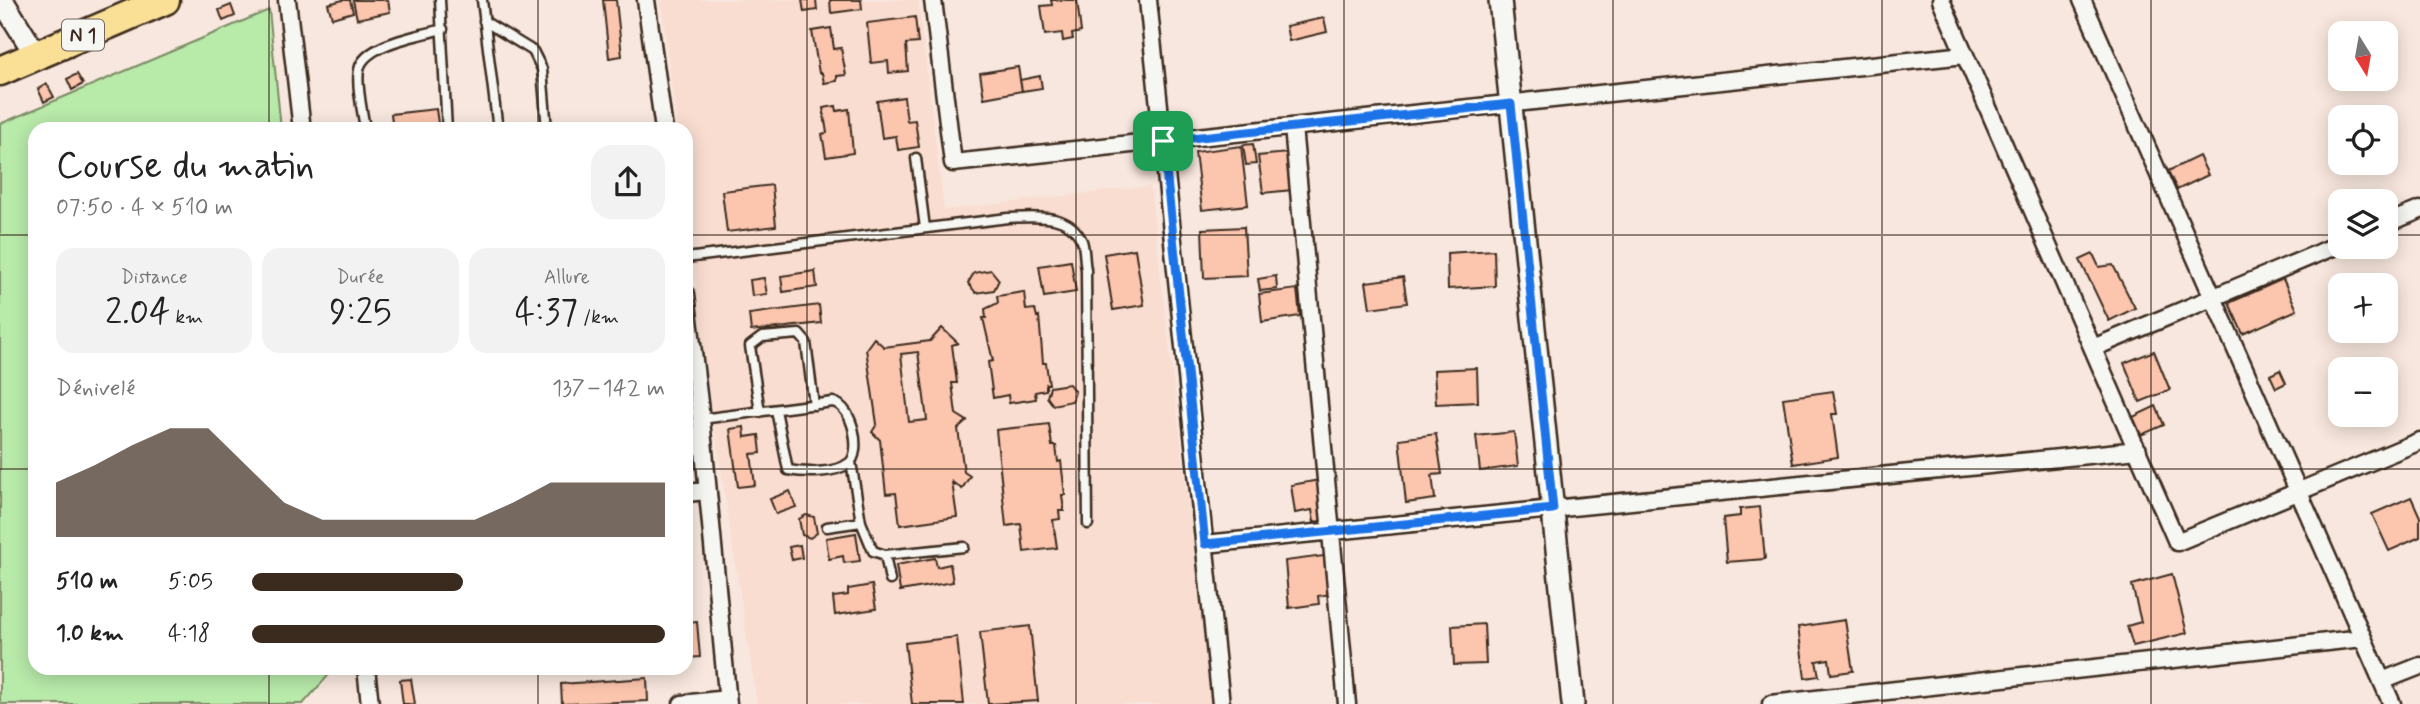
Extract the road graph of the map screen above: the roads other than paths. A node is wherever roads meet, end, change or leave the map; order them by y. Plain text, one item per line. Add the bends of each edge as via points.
1 (2, 0) edge
2 (165, 0) edge
3 (287, 0) edge
4 (440, 0) edge
5 (482, 0) edge
6 (646, 0) edge
7 (933, 0) edge
8 (1148, 0) edge
9 (1500, 0) edge
10 (1941, 0) edge
11 (2082, 0) edge
12 (484, 21) junction
13 (443, 29) junction
14 (36, 55) junction
15 (1965, 55) junction
16 (0, 71) edge
17 (1511, 104) junction
18 (301, 122) edge
19 (364, 122) edge
20 (447, 122) edge
21 (497, 122) edge
22 (546, 122) edge
23 (663, 122) edge
24 (1293, 127) junction
25 (1163, 141) junction
26 (916, 158) dead end
27 (2420, 210) edge
28 (2398, 219) edge
29 (925, 228) junction
30 (2328, 249) edge
31 (693, 257) edge
32 (2213, 297) junction
33 (2093, 348) junction
34 (693, 352) edge
35 (814, 405) junction
36 (776, 410) junction
37 (760, 412) junction
38 (701, 419) junction
39 (2420, 441) edge
40 (2138, 450) junction
41 (851, 462) junction
42 (707, 491) junction
43 (693, 492) edge
44 (2299, 492) junction
45 (1553, 509) junction
46 (862, 522) junction
47 (1088, 524) dead end
48 (827, 527) dead end
49 (1331, 532) junction
50 (1205, 544) junction
51 (964, 547) dead end
52 (885, 555) junction
53 (890, 580) dead end
54 (2363, 638) junction
55 (2420, 666) edge
56 (367, 675) edge
57 (2382, 681) junction
58 (727, 702) edge
59 (370, 704) edge
60 (682, 704) edge
61 (1221, 704) edge
62 (1347, 704) edge
63 (1573, 704) edge
64 (1771, 704) edge
65 (2392, 704) edge

1 - 14 street
2 - 14 highway, N 1
3 - 18 street
4 - 13 lane
5 - 12 lane
6 - 23 street
7 - 25 street via 953,163
8 - 25 street
9 - 17 street
10 - 15 street
11 - 32 street
12 - 21 lane
12 - 22 lane via 533,51 542,69
13 - 19 lane via 379,47 362,60 358,72
13 - 20 lane
14 - 16 highway, N 1
15 - 17 street
15 - 33 street
17 - 24 street
17 - 45 street
24 - 25 street
24 - 49 street
25 - 50 street
26 - 29 lane
27 - 28 street
29 - 31 lane
29 - 47 lane via 1045,216 1067,223 1082,241
30 - 32 street
32 - 33 street
32 - 44 street
33 - 40 street
34 - 38 street
35 - 36 lane
35 - 37 lane via 806,342 792,332 762,337 750,346
35 - 41 lane via 842,404 849,414 856,453
36 - 37 lane
36 - 41 lane via 788,470 839,468
37 - 38 lane
38 - 42 street
39 - 44 street
40 - 44 street via 2177,542
40 - 45 street
41 - 46 lane
42 - 43 street
42 - 58 street
44 - 54 street
45 - 49 street
45 - 63 street
46 - 48 lane
46 - 52 lane via 873,551
49 - 50 street
49 - 62 street
50 - 61 street
51 - 52 lane
52 - 53 lane
54 - 57 street
54 - 64 street
55 - 57 street
56 - 59 street
57 - 65 street
58 - 60 street

